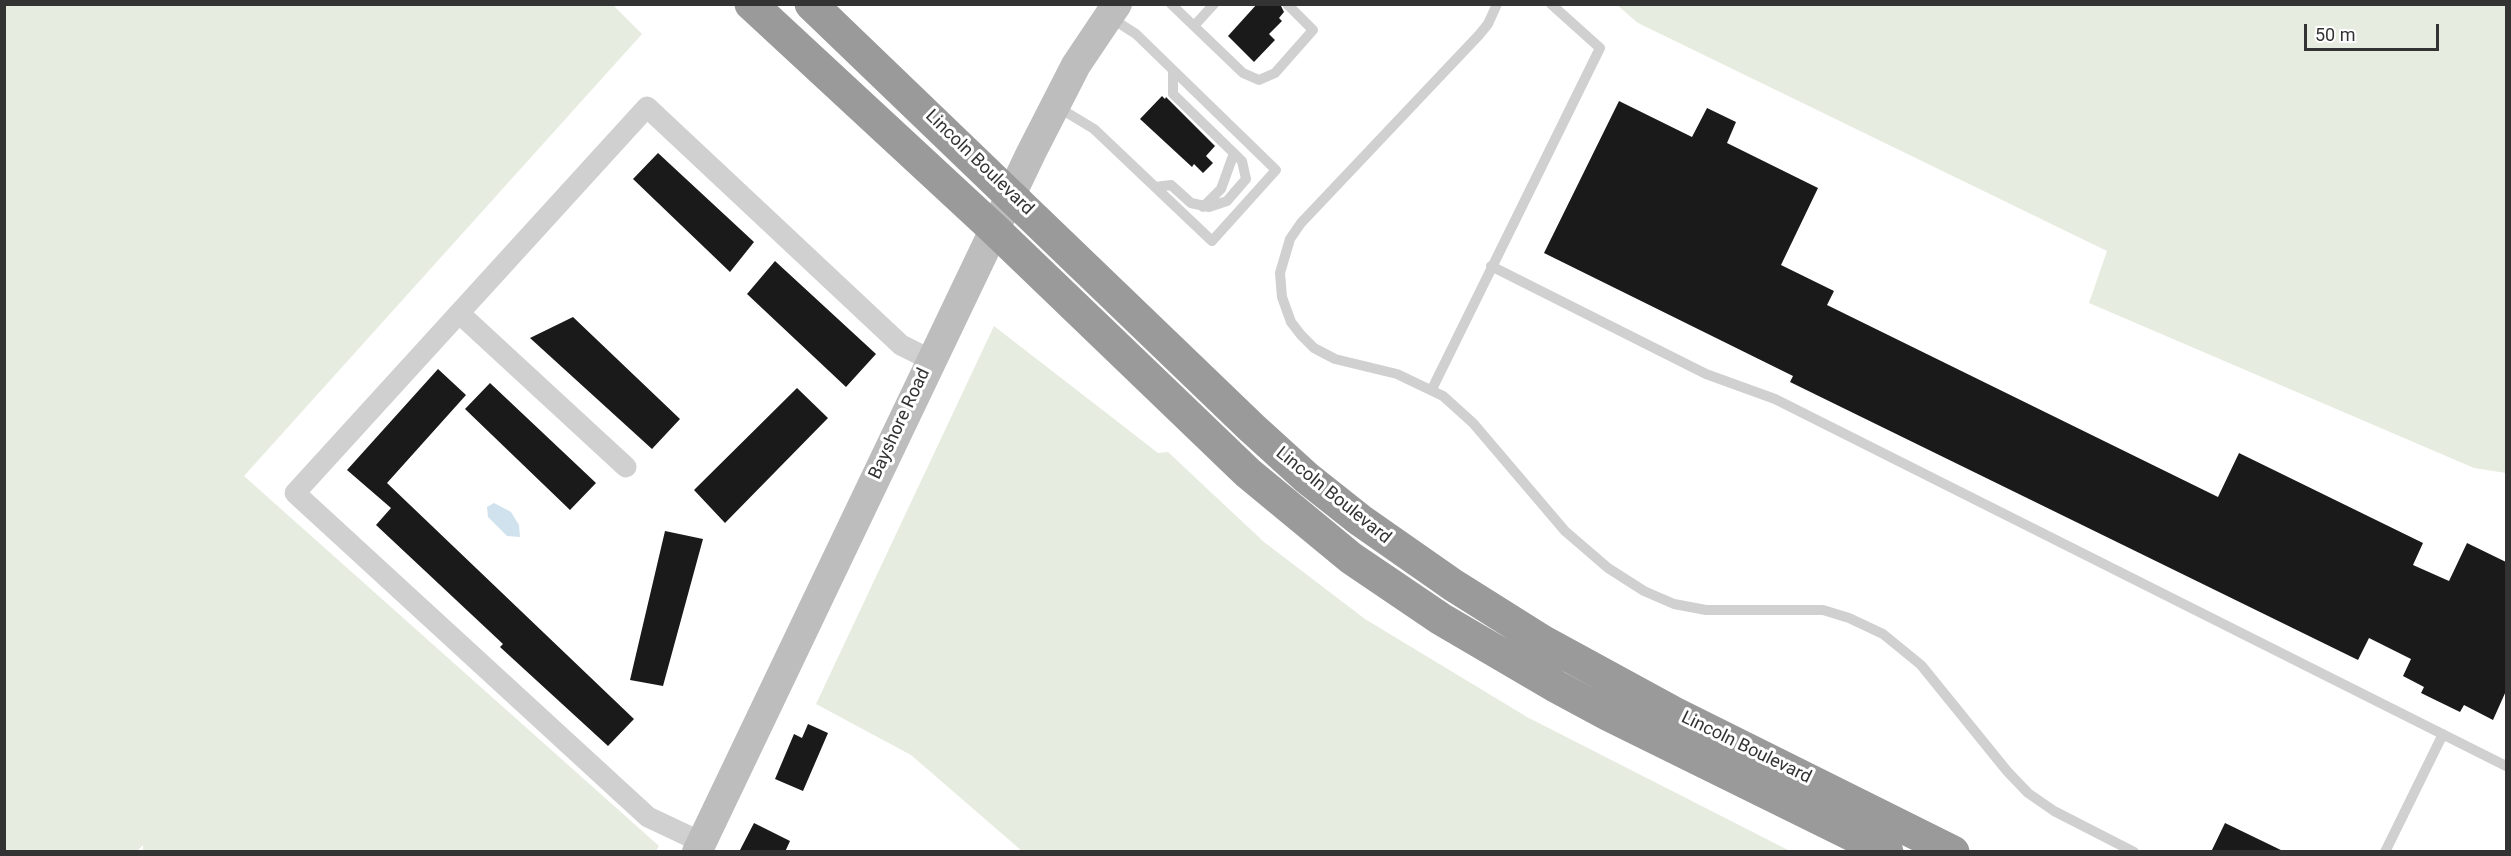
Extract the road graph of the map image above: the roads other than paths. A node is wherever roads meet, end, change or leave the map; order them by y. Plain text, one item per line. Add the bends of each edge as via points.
1 (751, 4) edge
2 (811, 4) edge
3 (1171, 4) edge
4 (1214, 4) edge
5 (1287, 4) edge
6 (1497, 4) edge
7 (1551, 4) edge
8 (1111, 9) edge
9 (1194, 26) junction
10 (1173, 70) junction
11 (1056, 106) junction
12 (1234, 153) junction
13 (1155, 187) junction
14 (1011, 194) junction
15 (1203, 207) junction
16 (994, 229) junction
17 (1491, 266) junction
18 (459, 313) junction
19 (931, 360) junction
20 (1432, 389) junction
21 (626, 466) dead end
22 (2443, 734) junction
23 (2506, 766) edge
24 (699, 847) edge
25 (1887, 852) edge
26 (1953, 852) edge
27 (2133, 852) edge
28 (2385, 852) edge

1 - 16 highway, Lincoln Boulevard
2 - 14 highway, Lincoln Boulevard
3 - 9 lane
4 - 9 lane
5 - 9 lane via 1313,30 1275,73 1263,80 1243,73
6 - 20 lane via 1479,35 1301,223 1286,249 1280,273 1286,310 1314,348 1335,359 1396,374
7 - 17 lane via 1600,48
8 - 10 lane
8 - 11 street, Bayshore Road
10 - 12 lane via 1173,94
10 - 13 lane via 1275,170 1212,241
11 - 13 lane via 1094,129
11 - 14 street, Bayshore Road
12 - 15 lane via 1221,189
12 - 15 lane via 1245,167 1243,184 1222,204
13 - 15 lane via 1171,185 1191,203
14 - 16 street, Bayshore Road
14 - 26 highway, Lincoln Boulevard via 1291,464 1402,552 1577,661
16 - 19 street, Bayshore Road
16 - 25 highway, Lincoln Boulevard via 1248,473 1394,588 1488,648 1609,715
17 - 20 lane
17 - 22 lane via 1707,374 1775,399
18 - 19 street via 647,107 901,345
18 - 21 street
18 - 24 street via 295,493 648,817
19 - 24 street, Bayshore Road
20 - 27 lane via 1473,423 1565,531 1624,580 1659,599 1689,608 1823,610 1883,634 1921,665 2028,793
22 - 23 lane
22 - 28 lane

